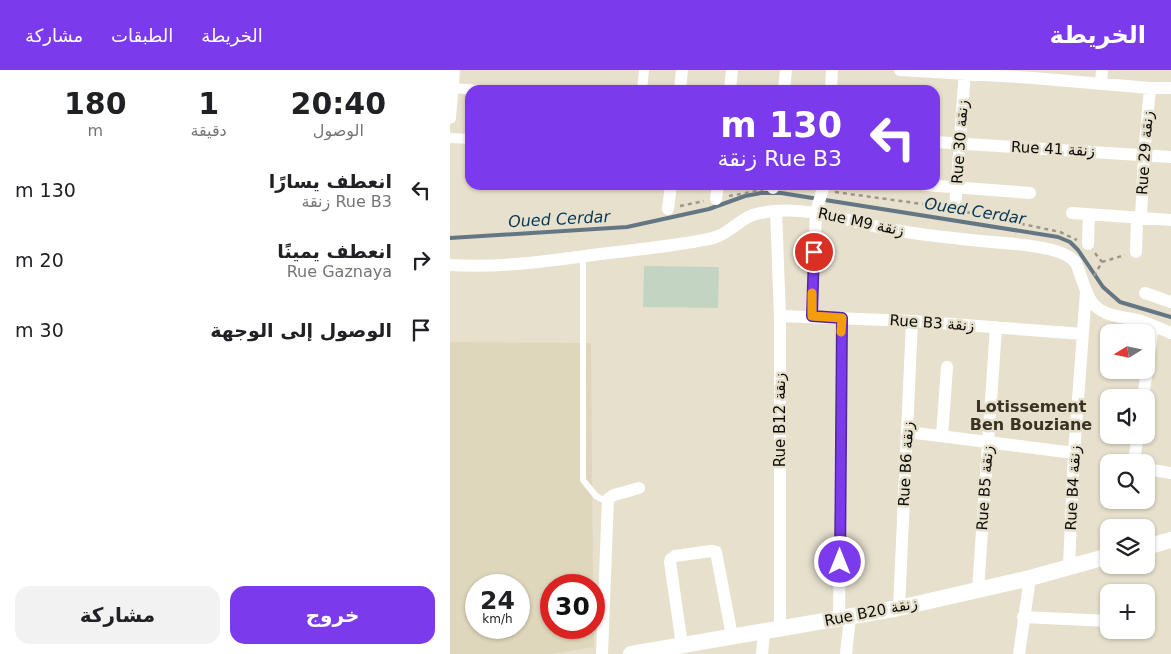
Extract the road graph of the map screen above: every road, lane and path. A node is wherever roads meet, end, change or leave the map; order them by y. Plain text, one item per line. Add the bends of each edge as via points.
1 (454, 70) edge
2 (644, 70) edge
3 (682, 70) edge
4 (732, 70) edge
5 (786, 70) edge
6 (832, 70) edge
7 (907, 70) edge
8 (1102, 70) edge
9 (965, 72) edge
10 (1034, 74) edge
11 (1101, 83) junction
12 (642, 85) edge
13 (680, 85) edge
14 (730, 85) edge
15 (784, 85) edge
16 (831, 85) edge
17 (452, 88) junction
18 (1150, 88) junction
19 (1171, 88) edge
20 (465, 89) edge
21 (450, 118) edge
22 (450, 138) edge
23 (465, 139) edge
24 (940, 142) edge
25 (959, 144) junction
26 (1144, 154) junction
27 (1171, 157) edge
28 (940, 186) edge
29 (957, 188) junction
30 (670, 190) edge
31 (717, 190) edge
32 (755, 190) edge
33 (822, 190) edge
34 (1030, 193) dead end
35 (716, 199) junction
36 (668, 209) joint
37 (955, 209) junction
38 (776, 211) junction
39 (816, 211) junction
40 (1072, 213) dead end
41 (1090, 215) junction
42 (1139, 218) junction
43 (1171, 220) edge
44 (1171, 224) edge
45 (1060, 232) dead end
46 (1088, 244) dead end
47 (1136, 252) joint
48 (583, 256) junction
49 (450, 265) edge
50 (1097, 271) dead end
51 (1086, 290) junction
52 (1145, 293) dead end
53 (1171, 302) edge
54 (780, 316) junction
55 (812, 316) junction
56 (842, 318) junction
57 (912, 321) junction
58 (1149, 324) edge
59 (996, 327) junction
60 (1155, 327) edge
61 (1171, 333) edge
62 (1083, 334) junction
63 (947, 367) dead end
64 (908, 432) junction
65 (942, 436) junction
66 (988, 441) junction
67 (1074, 453) junction
68 (1155, 470) edge
69 (1171, 473) edge
70 (639, 488) dead end
71 (607, 502) junction
72 (1171, 540) edge
73 (1155, 544) edge
74 (1100, 558) edge
75 (1069, 566) junction
76 (1030, 578) junction
77 (978, 590) junction
78 (899, 608) junction
79 (1023, 617) junction
80 (845, 618) junction
81 (1100, 621) edge
82 (780, 628) junction
83 (764, 632) junction
84 (732, 636) junction
85 (682, 645) junction
86 (707, 647) edge
87 (655, 652) edge
88 (602, 654) edge
89 (631, 654) edge
90 (762, 654) edge
91 (846, 654) edge
92 (1019, 654) edge

1 - 17 street
2 - 12 street
3 - 13 street
4 - 14 street
5 - 15 street
6 - 16 street
7 - 9 street
8 - 11 street
9 - 10 street
9 - 25 street, Rue 30 زنقة
10 - 11 street
11 - 18 street
17 - 20 street
17 - 21 street
18 - 19 street
18 - 26 street, Rue 29 زنقة
22 - 23 street
24 - 25 street, Rue 41 زنقة
25 - 26 street, Rue 41 زنقة
25 - 29 street, Rue 30 زنقة
26 - 27 street, Rue 41 زنقة
26 - 42 street, Rue 29 زنقة
28 - 29 street
29 - 34 street
29 - 37 street, Rue 30 زنقة
30 - 36 street
31 - 35 street
32 - 35 path
33 - 37 path
33 - 39 street
35 - 36 path
37 - 45 path
38 - 39 street, Rue M9 زنقة
38 - 48 street, Rue M9 زنقة via 749,216 723,235 711,239
38 - 54 street, Rue B12 زنقة
39 - 51 street, Rue M9 زنقة via 899,231 1056,251 1073,259
39 - 55 street
40 - 41 street
41 - 42 street
41 - 46 street
42 - 43 street
42 - 47 street, Rue 29 زنقة
43 - 44 street
47 - 50 path via 1102,262
48 - 49 street, Rue M9 زنقة via 518,264
48 - 71 lane via 583,480 596,496
51 - 58 street, Rue M9 زنقة via 1093,304 1106,314
51 - 62 street, Rue B4 زنقة
52 - 53 street
54 - 55 street, Rue B3 زنقة
54 - 82 street, Rue B12 زنقة
55 - 56 street, Rue B3 زنقة
56 - 57 street, Rue B3 زنقة
56 - 80 street
57 - 59 street, Rue B3 زنقة
57 - 64 street, Rue B6 زنقة
59 - 62 street, Rue B3 زنقة
59 - 66 street, Rue B5 زنقة
60 - 61 street, Rue M9 زنقة
62 - 67 street, Rue B4 زنقة
63 - 65 street
64 - 65 street
64 - 78 street, Rue B6 زنقة
65 - 66 street
66 - 67 street
66 - 77 street, Rue B5 زنقة
67 - 75 street, Rue B4 زنقة
68 - 69 street
70 - 71 street via 610,496
71 - 88 street
72 - 73 street
74 - 75 street, Rue B20 زنقة
75 - 76 street, Rue B20 زنقة
76 - 77 street, Rue B20 زنقة
76 - 79 street
77 - 78 street, Rue B20 زنقة
78 - 80 street, Rue B20 زنقة
79 - 81 street
79 - 92 street
80 - 82 street, Rue B20 زنقة
80 - 91 street
82 - 83 street, Rue B20 زنقة
83 - 84 street, Rue B20 زنقة
83 - 90 street
84 - 85 street via 716,552 675,556 670,562
84 - 86 street, Rue B20 زنقة
85 - 86 street, Rue B20 زنقة
85 - 87 street, Rue B20 زنقة
87 - 89 street, Rue B20 زنقة

